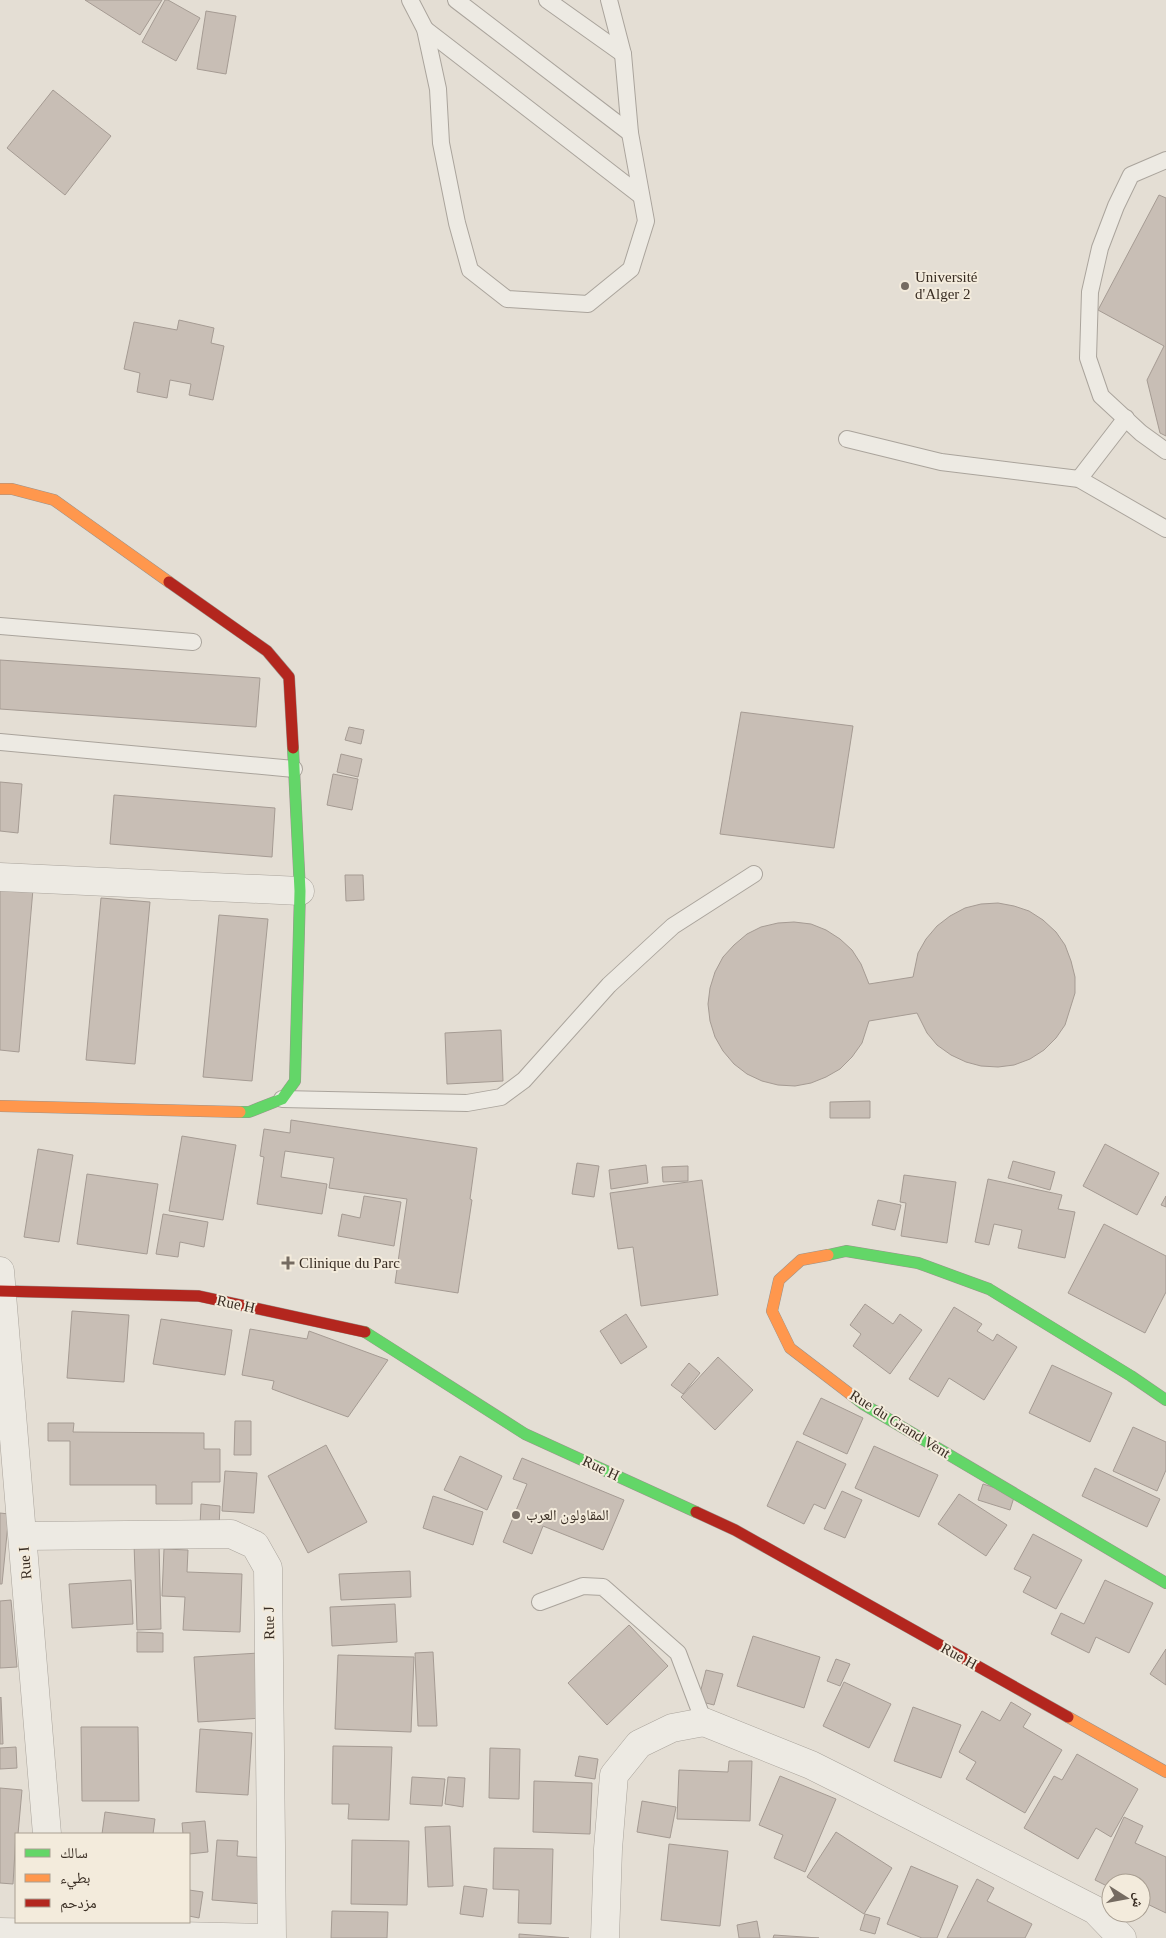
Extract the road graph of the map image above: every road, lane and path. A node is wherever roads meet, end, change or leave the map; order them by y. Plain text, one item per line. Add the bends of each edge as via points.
1 (410, 0) edge
2 (456, 0) edge
3 (546, 0) edge
4 (609, 0) edge
5 (425, 29) junction
6 (623, 54) junction
7 (630, 133) junction
8 (1166, 160) edge
9 (641, 196) junction
10 (1126, 418) junction
11 (847, 439) dead end
12 (1166, 451) edge
13 (1079, 479) junction
14 (0, 489) edge
15 (1166, 529) edge
16 (0, 626) edge
17 (193, 642) dead end
18 (0, 742) edge
19 (294, 768) junction
20 (754, 874) dead end
21 (0, 878) edge
22 (300, 891) junction
23 (282, 1099) junction
24 (0, 1106) edge
25 (1, 1285) edge
26 (1166, 1400) edge
27 (23, 1536) junction
28 (1166, 1583) edge
29 (540, 1602) dead end
30 (704, 1722) junction
31 (1166, 1772) edge
32 (47, 1833) edge
33 (55, 1928) edge
34 (0, 1932) edge
35 (264, 1938) edge
36 (272, 1938) edge
37 (605, 1938) edge
38 (1122, 1938) edge

1 - 5 lane
2 - 7 lane
3 - 6 lane
4 - 6 lane
5 - 9 lane
5 - 9 lane via 438,89 441,143 470,270 506,299 588,304 631,269 646,221
6 - 7 lane
7 - 9 lane
8 - 10 lane via 1131,175 1100,248 1090,292 1088,358 1101,396
10 - 12 lane via 1141,434
10 - 13 lane
11 - 13 lane via 940,462
13 - 15 lane
14 - 19 street via 54,500 267,651 289,677
16 - 17 lane
18 - 19 lane
19 - 22 street
20 - 23 lane via 673,926 609,985 524,1080 501,1097 467,1102
21 - 22 street
22 - 23 street via 295,1081
23 - 24 street via 249,1112
25 - 27 street, Rue I
25 - 31 street, Rue H via 199,1296 368,1333 525,1434 735,1530
26 - 28 street, Rue du Grand Vent via 989,1289 918,1263 846,1251 801,1260 779,1280 772,1311 790,1348 863,1404
27 - 32 street, Rue I
27 - 36 street, Rue J via 231,1534 255,1546 268,1568
29 - 30 lane via 583,1586 603,1587 678,1653
30 - 37 street via 672,1728 639,1744 614,1775
30 - 38 street via 811,1765 1095,1910
33 - 34 street
33 - 35 street

